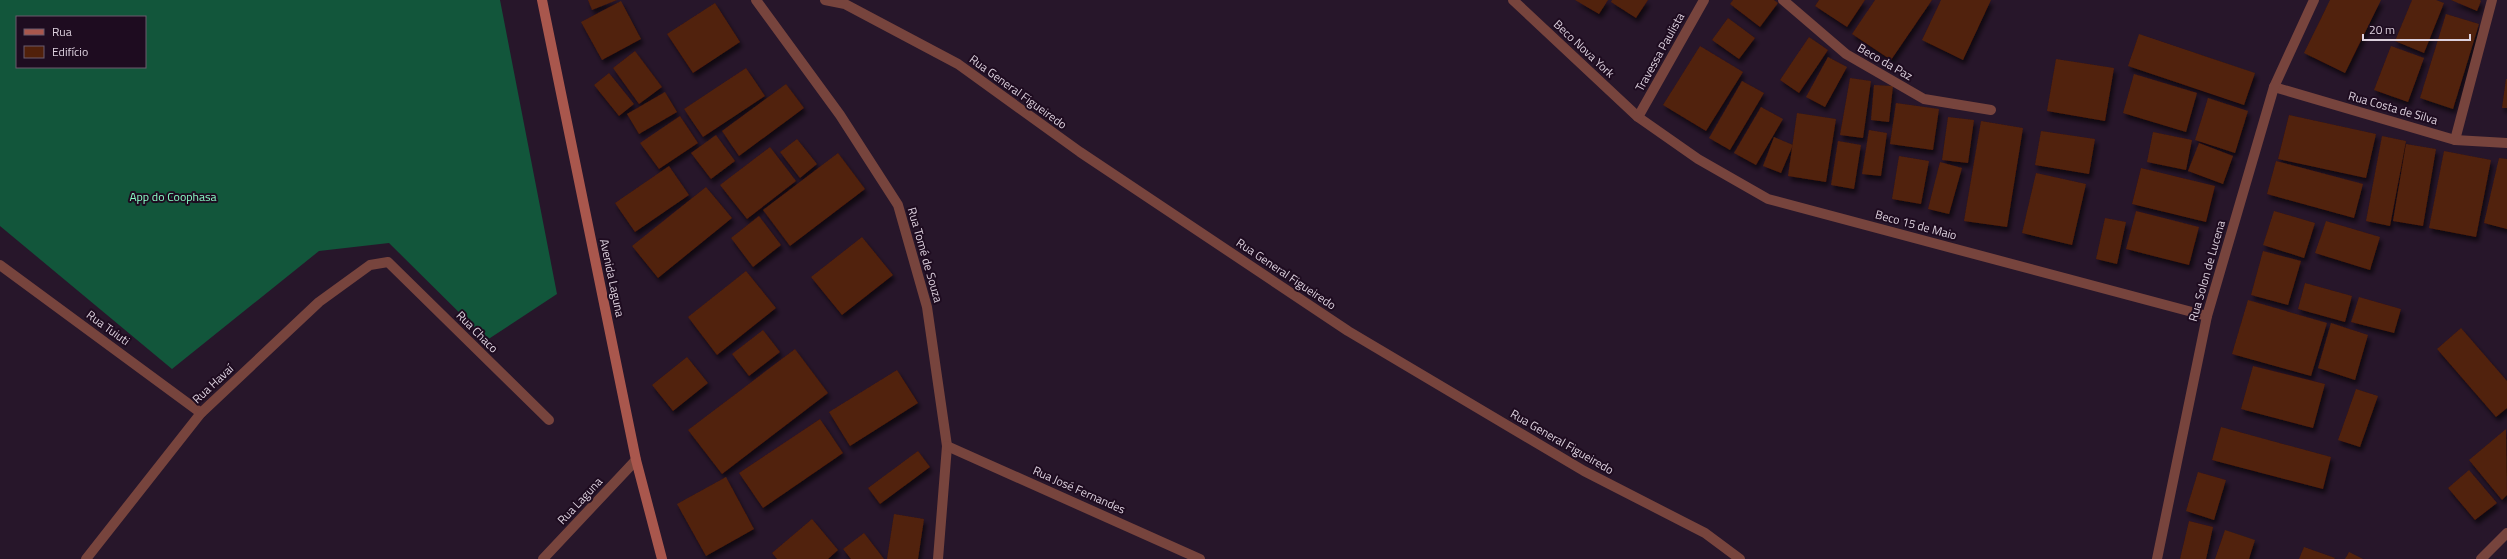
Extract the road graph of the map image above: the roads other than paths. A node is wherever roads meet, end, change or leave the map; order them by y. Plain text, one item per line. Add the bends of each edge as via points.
1 (542, 0) edge
2 (756, 0) edge
3 (825, 0) edge
4 (1513, 0) edge
5 (1704, 0) edge
6 (1783, 0) edge
7 (2314, 0) edge
8 (2492, 0) edge
9 (2274, 87) junction
10 (1991, 110) dead end
11 (1638, 117) junction
12 (2455, 140) junction
13 (2507, 143) edge
14 (388, 262) joint
15 (0, 265) edge
16 (2206, 316) junction
17 (201, 413) junction
18 (549, 420) dead end
19 (947, 446) junction
20 (636, 460) junction
21 (2507, 533) edge
22 (86, 559) edge
23 (543, 559) edge
24 (662, 559) edge
25 (938, 559) edge
26 (1200, 559) edge
27 (1740, 559) edge
28 (2157, 559) edge
29 (2481, 559) edge

1 - 20 main road, Avenida Laguna
2 - 19 street, Rua Tomé de Souza via 840,115 898,205 927,307
3 - 27 street, Rua General Figueiredo via 846,4 958,64 1080,152 1348,331 1584,471 1705,533
4 - 11 street, Beco Nova York
5 - 11 street, Travessa Paulista
6 - 10 street, Beco da Paz via 1846,54 1924,99
7 - 9 street, Rua Solon de Lucena
8 - 12 street
9 - 12 street, Rua Costa de Silva
9 - 16 street, Rua Solon de Lucena
11 - 16 street, Beco 15 de Maio via 1698,160 1768,199
12 - 13 street, Rua Costa de Silva
14 - 17 street, Rua Havaí via 370,266 320,302
14 - 18 street, Rua Chaco
15 - 17 street, Rua Tuiuti
16 - 28 street, Rua Solon de Lucena
17 - 22 street, Rua Havaí
19 - 25 street, Rua Tomé de Souza
19 - 26 street, Rua José Fernandes
20 - 23 street, Rua Laguna
20 - 24 main road, Avenida Laguna
21 - 29 street

